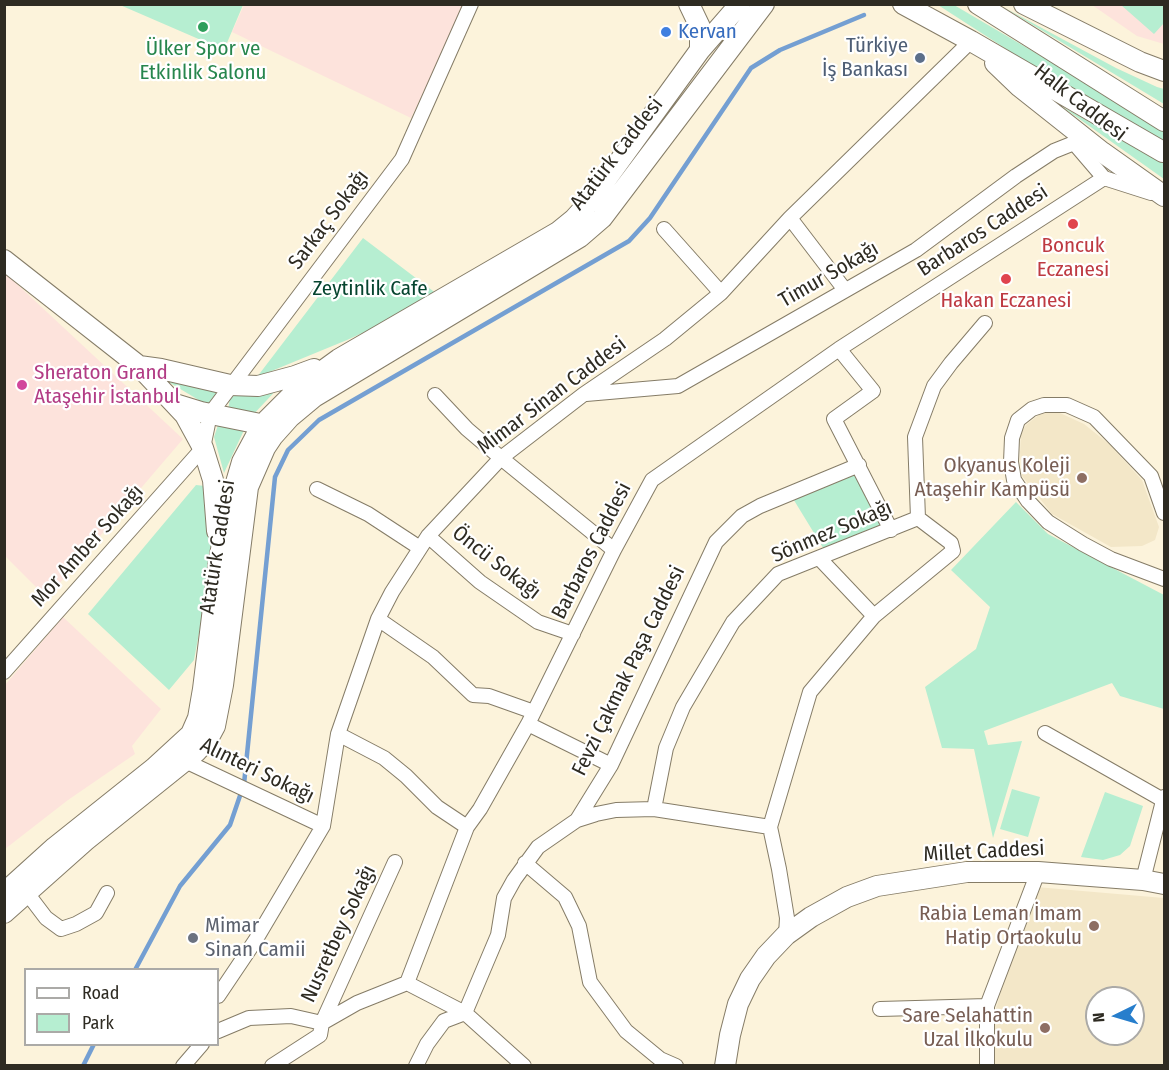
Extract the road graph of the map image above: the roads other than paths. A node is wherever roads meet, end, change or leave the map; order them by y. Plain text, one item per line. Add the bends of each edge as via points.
1 (471, 4) edge
2 (689, 4) edge
3 (740, 4) edge
4 (764, 4) edge
5 (903, 4) edge
6 (978, 4) edge
7 (1024, 4) edge
8 (972, 41) junction
9 (700, 50) junction
10 (1164, 71) edge
11 (1164, 121) edge
12 (1076, 138) junction
13 (1162, 152) dead end
14 (1104, 178) junction
15 (1164, 196) edge
16 (790, 218) junction
17 (664, 229) dead end
18 (4, 260) edge
19 (845, 290) junction
20 (721, 293) junction
21 (985, 323) dead end
22 (839, 349) junction
23 (339, 359) junction
24 (139, 366) junction
25 (230, 385) junction
26 (584, 394) junction
27 (435, 395) dead end
28 (175, 404) junction
29 (210, 414) junction
30 (272, 426) junction
31 (203, 448) junction
32 (501, 458) junction
33 (859, 465) junction
34 (317, 489) dead end
35 (1164, 513) edge
36 (918, 518) junction
37 (891, 530) junction
38 (424, 542) junction
39 (614, 550) junction
40 (820, 559) junction
41 (219, 560) junction
42 (1164, 579) edge
43 (874, 616) junction
44 (378, 619) junction
45 (573, 634) junction
46 (4, 672) edge
47 (531, 718) junction
48 (1046, 733) dead end
49 (338, 734) junction
50 (180, 755) junction
51 (611, 765) junction
52 (1164, 798) edge
53 (654, 809) junction
54 (577, 820) junction
55 (323, 826) junction
56 (467, 827) junction
57 (770, 827) junction
58 (395, 862) dead end
59 (525, 863) junction
60 (1038, 872) junction
61 (1143, 880) junction
62 (1164, 884) edge
63 (4, 893) edge
64 (27, 893) junction
65 (107, 893) dead end
66 (4, 913) edge
67 (786, 934) junction
68 (407, 983) junction
69 (219, 994) edge
70 (987, 1006) junction
71 (880, 1009) dead end
72 (465, 1013) junction
73 (322, 1023) junction
74 (219, 1031) edge
75 (189, 1046) edge
76 (200, 1046) edge
77 (178, 1065) edge
78 (183, 1065) edge
79 (272, 1065) edge
80 (416, 1065) edge
81 (524, 1065) edge
82 (676, 1065) edge
83 (725, 1065) edge
84 (987, 1065) edge

1 - 25 street, Sarkaç Sokağı via 402,159
2 - 9 main road via 700,27
3 - 9 main road, Atatürk Caddesi
4 - 30 main road, Atatürk Caddesi via 602,218 580,237
5 - 8 main road
6 - 11 main road
7 - 10 main road
8 - 12 main road, Halk Caddesi
8 - 13 main road
8 - 16 street, Mimar Sinan Caddesi
9 - 23 main road, Atatürk Caddesi via 574,219
12 - 14 street
12 - 15 main road, Halk Caddesi
12 - 19 street, Timur Sokağı via 916,250
14 - 15 street
14 - 22 street, Barbaros Caddesi
16 - 19 street
16 - 20 street, Mimar Sinan Caddesi
17 - 20 street
18 - 24 main road
19 - 26 street, Timur Sokağı via 678,386
20 - 26 street, Mimar Sinan Caddesi via 665,339
21 - 36 street, Sönmez Sokağı via 934,386 915,437
22 - 33 street via 873,391 834,419
22 - 39 street, Barbaros Caddesi via 652,480
23 - 25 main road via 258,386
23 - 30 main road, Atatürk Caddesi via 299,388
24 - 25 main road
24 - 28 main road
25 - 29 street, Sarkaç Sokağı
26 - 32 street, Mimar Sinan Caddesi
27 - 32 street
28 - 29 main road
28 - 31 main road
29 - 30 main road
29 - 31 street, Sarkaç Sokağı
30 - 41 main road, Atatürk Caddesi via 242,462
30 - 50 main road, Atatürk Caddesi via 248,487 215,726 208,739
31 - 41 main road via 213,480
31 - 46 street, Mor Amber Sokağı
32 - 38 street, Mimar Sinan Caddesi
32 - 39 street
33 - 37 street
33 - 51 street, Fevzi Çakmak Paşa Caddesi via 760,506 742,516 716,542
34 - 38 street, Öncü Sokağı
35 - 42 street via 1151,476 1094,417 1067,405 1044,405 1018,420 1011,462 1014,480 1028,501 1048,522 1083,544
36 - 37 street, Sönmez Sokağı
36 - 43 street via 951,543 953,550
37 - 40 street, Sönmez Sokağı
38 - 44 street, Mimar Sinan Caddesi
38 - 45 street, Öncü Sokağı via 538,622
39 - 45 street, Barbaros Caddesi
40 - 43 street
40 - 53 street, Sönmez Sokağı via 778,574 733,622 682,707 666,748
41 - 50 main road, Atatürk Caddesi via 198,718
43 - 57 street via 810,692
44 - 47 street via 433,657 473,695 489,696
44 - 49 street, Mimar Sinan Caddesi
45 - 47 street, Barbaros Caddesi
47 - 51 street
47 - 56 street, Barbaros Caddesi
48 - 52 street
49 - 55 street, Mimar Sinan Caddesi
49 - 56 street via 384,758 437,807
50 - 55 street, Alınteri Sokağı
50 - 63 main road, Atatürk Caddesi via 55,847
50 - 64 main road, Atatürk Caddesi
51 - 54 street, Fevzi Çakmak Paşa Caddesi
52 - 61 street
53 - 54 street via 616,810
53 - 57 street
54 - 59 street, Fevzi Çakmak Paşa Caddesi via 538,847
55 - 69 street, Mimar Sinan Caddesi
56 - 68 street, Barbaros Caddesi
57 - 67 street via 787,918
58 - 73 street, Nusretbey Sokağı
59 - 72 street, Fevzi Çakmak Paşa Caddesi via 504,898 498,935
59 - 82 street via 565,897 579,926 590,982 626,1031 660,1059
60 - 61 main road, Millet Caddesi
60 - 67 main road, Millet Caddesi via 967,872 877,886 847,897
60 - 70 street
61 - 62 main road, Millet Caddesi
64 - 65 street via 46,918 61,929 96,913
64 - 66 main road, Atatürk Caddesi
67 - 83 main road, Millet Caddesi via 750,979 738,1004
68 - 72 street
68 - 73 street via 357,1003
70 - 71 street
70 - 84 street
72 - 80 street via 444,1021
72 - 81 street
73 - 74 street via 291,1016 249,1018
73 - 79 street via 320,1035
75 - 77 street
76 - 78 street

